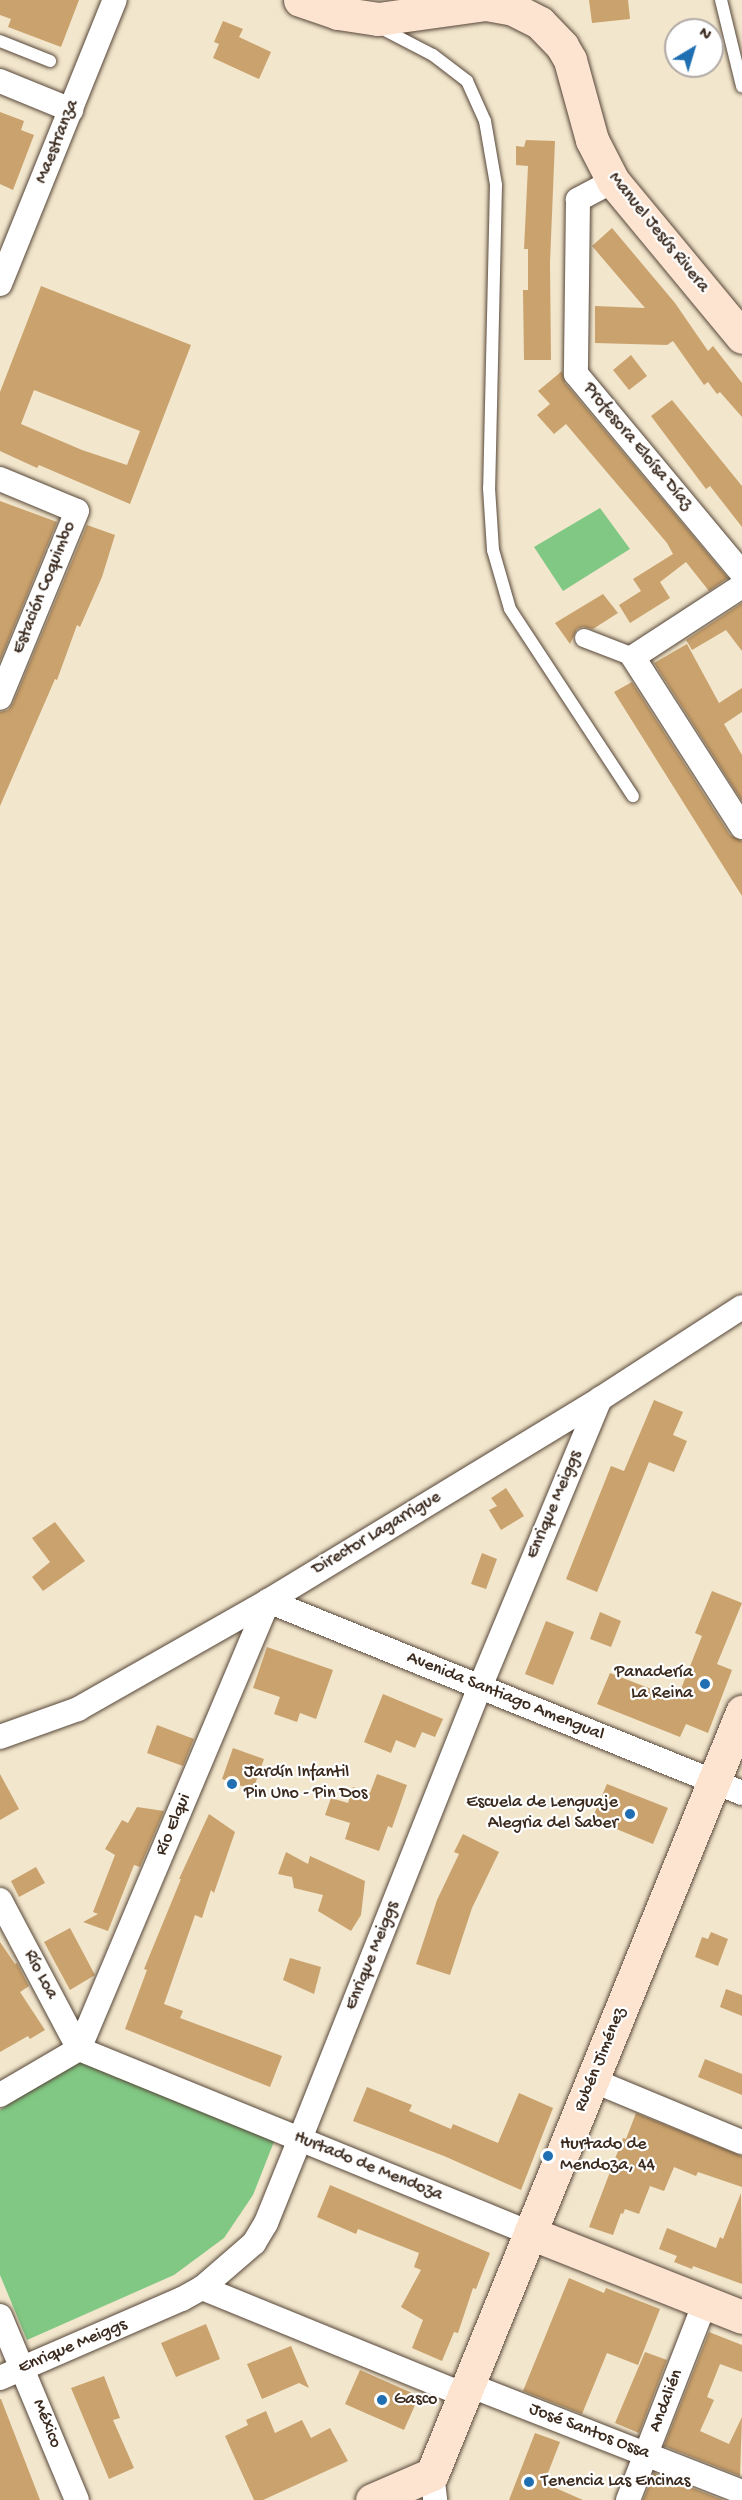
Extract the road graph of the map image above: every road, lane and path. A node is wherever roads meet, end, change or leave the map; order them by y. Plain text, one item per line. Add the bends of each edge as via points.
1 (115, 0) edge
2 (300, 0) edge
3 (721, 0) edge
4 (413, 7) edge
5 (530, 7) edge
6 (360, 17) junction
7 (0, 41) edge
8 (50, 61) dead end
9 (0, 81) edge
10 (742, 86) edge
11 (70, 110) junction
12 (613, 182) junction
13 (0, 284) edge
14 (742, 337) edge
15 (0, 479) edge
16 (742, 573) edge
17 (742, 586) edge
18 (584, 638) dead end
19 (633, 657) junction
20 (0, 698) edge
21 (633, 796) dead end
22 (742, 827) edge
23 (742, 1307) edge
24 (600, 1399) junction
25 (268, 1600) junction
26 (480, 1687) junction
27 (742, 1712) edge
28 (0, 1737) edge
29 (728, 1788) edge
30 (0, 1900) edge
31 (79, 2049) junction
32 (592, 2080) junction
33 (0, 2095) edge
34 (300, 2139) junction
35 (742, 2142) edge
36 (530, 2233) junction
37 (202, 2288) junction
38 (705, 2302) junction
39 (0, 2316) edge
40 (742, 2317) edge
41 (24, 2368) junction
42 (0, 2378) edge
43 (467, 2390) junction
44 (646, 2454) junction
45 (434, 2487) edge
46 (742, 2492) edge
47 (77, 2500) edge
48 (372, 2500) edge
49 (628, 2500) edge

1 - 11 street, Maestranza
2 - 6 main road, Manuel Jesús Rivera
3 - 10 lane
4 - 5 main road, Manuel Jesús Rivera
4 - 6 main road, Manuel Jesús Rivera via 378,19
5 - 12 main road, Manuel Jesús Rivera via 570,60 592,140
6 - 21 lane via 433,55 467,81 485,121 496,185 489,488 494,550 510,609
7 - 8 lane
9 - 11 street
11 - 13 street, Maestranza
12 - 14 main road, Manuel Jesús Rivera
12 - 16 street, Profesora Eloísa Díaz via 578,200 576,374
15 - 20 street, Estación Coquimbo via 77,511
17 - 19 street
18 - 19 street
19 - 22 street
23 - 24 street, Director Lagarrigue
24 - 25 street, Director Lagarrigue
24 - 26 street, Enrique Meiggs
25 - 26 street, Avenida Santiago Amengual
25 - 28 street, Director Lagarrigue via 78,1709
25 - 31 street, Río Elqui
26 - 29 street, Avenida Santiago Amengual
26 - 34 street, Enrique Meiggs
27 - 29 main road, Rubén Jiménez
29 - 32 main road, Rubén Jiménez
30 - 31 street, Río Loa
31 - 33 street
31 - 34 street, Hurtado de Mendoza
32 - 35 street
32 - 36 main road, Rubén Jiménez
34 - 36 street, Hurtado de Mendoza
34 - 37 street, Enrique Meiggs via 254,2243
36 - 38 main road, Hurtado de Mendoza
36 - 43 main road, Rubén Jiménez
37 - 41 street, Enrique Meiggs via 156,2312
37 - 43 street, José Santos Ossa
38 - 40 main road, Hurtado de Mendoza
38 - 44 street, Andalién
39 - 41 street, México
41 - 42 street, Enrique Meiggs
41 - 47 street, México
43 - 44 street, José Santos Ossa
43 - 45 main road, Rubén Jiménez
44 - 46 street, José Santos Ossa
44 - 49 street, Andalién
45 - 48 main road

